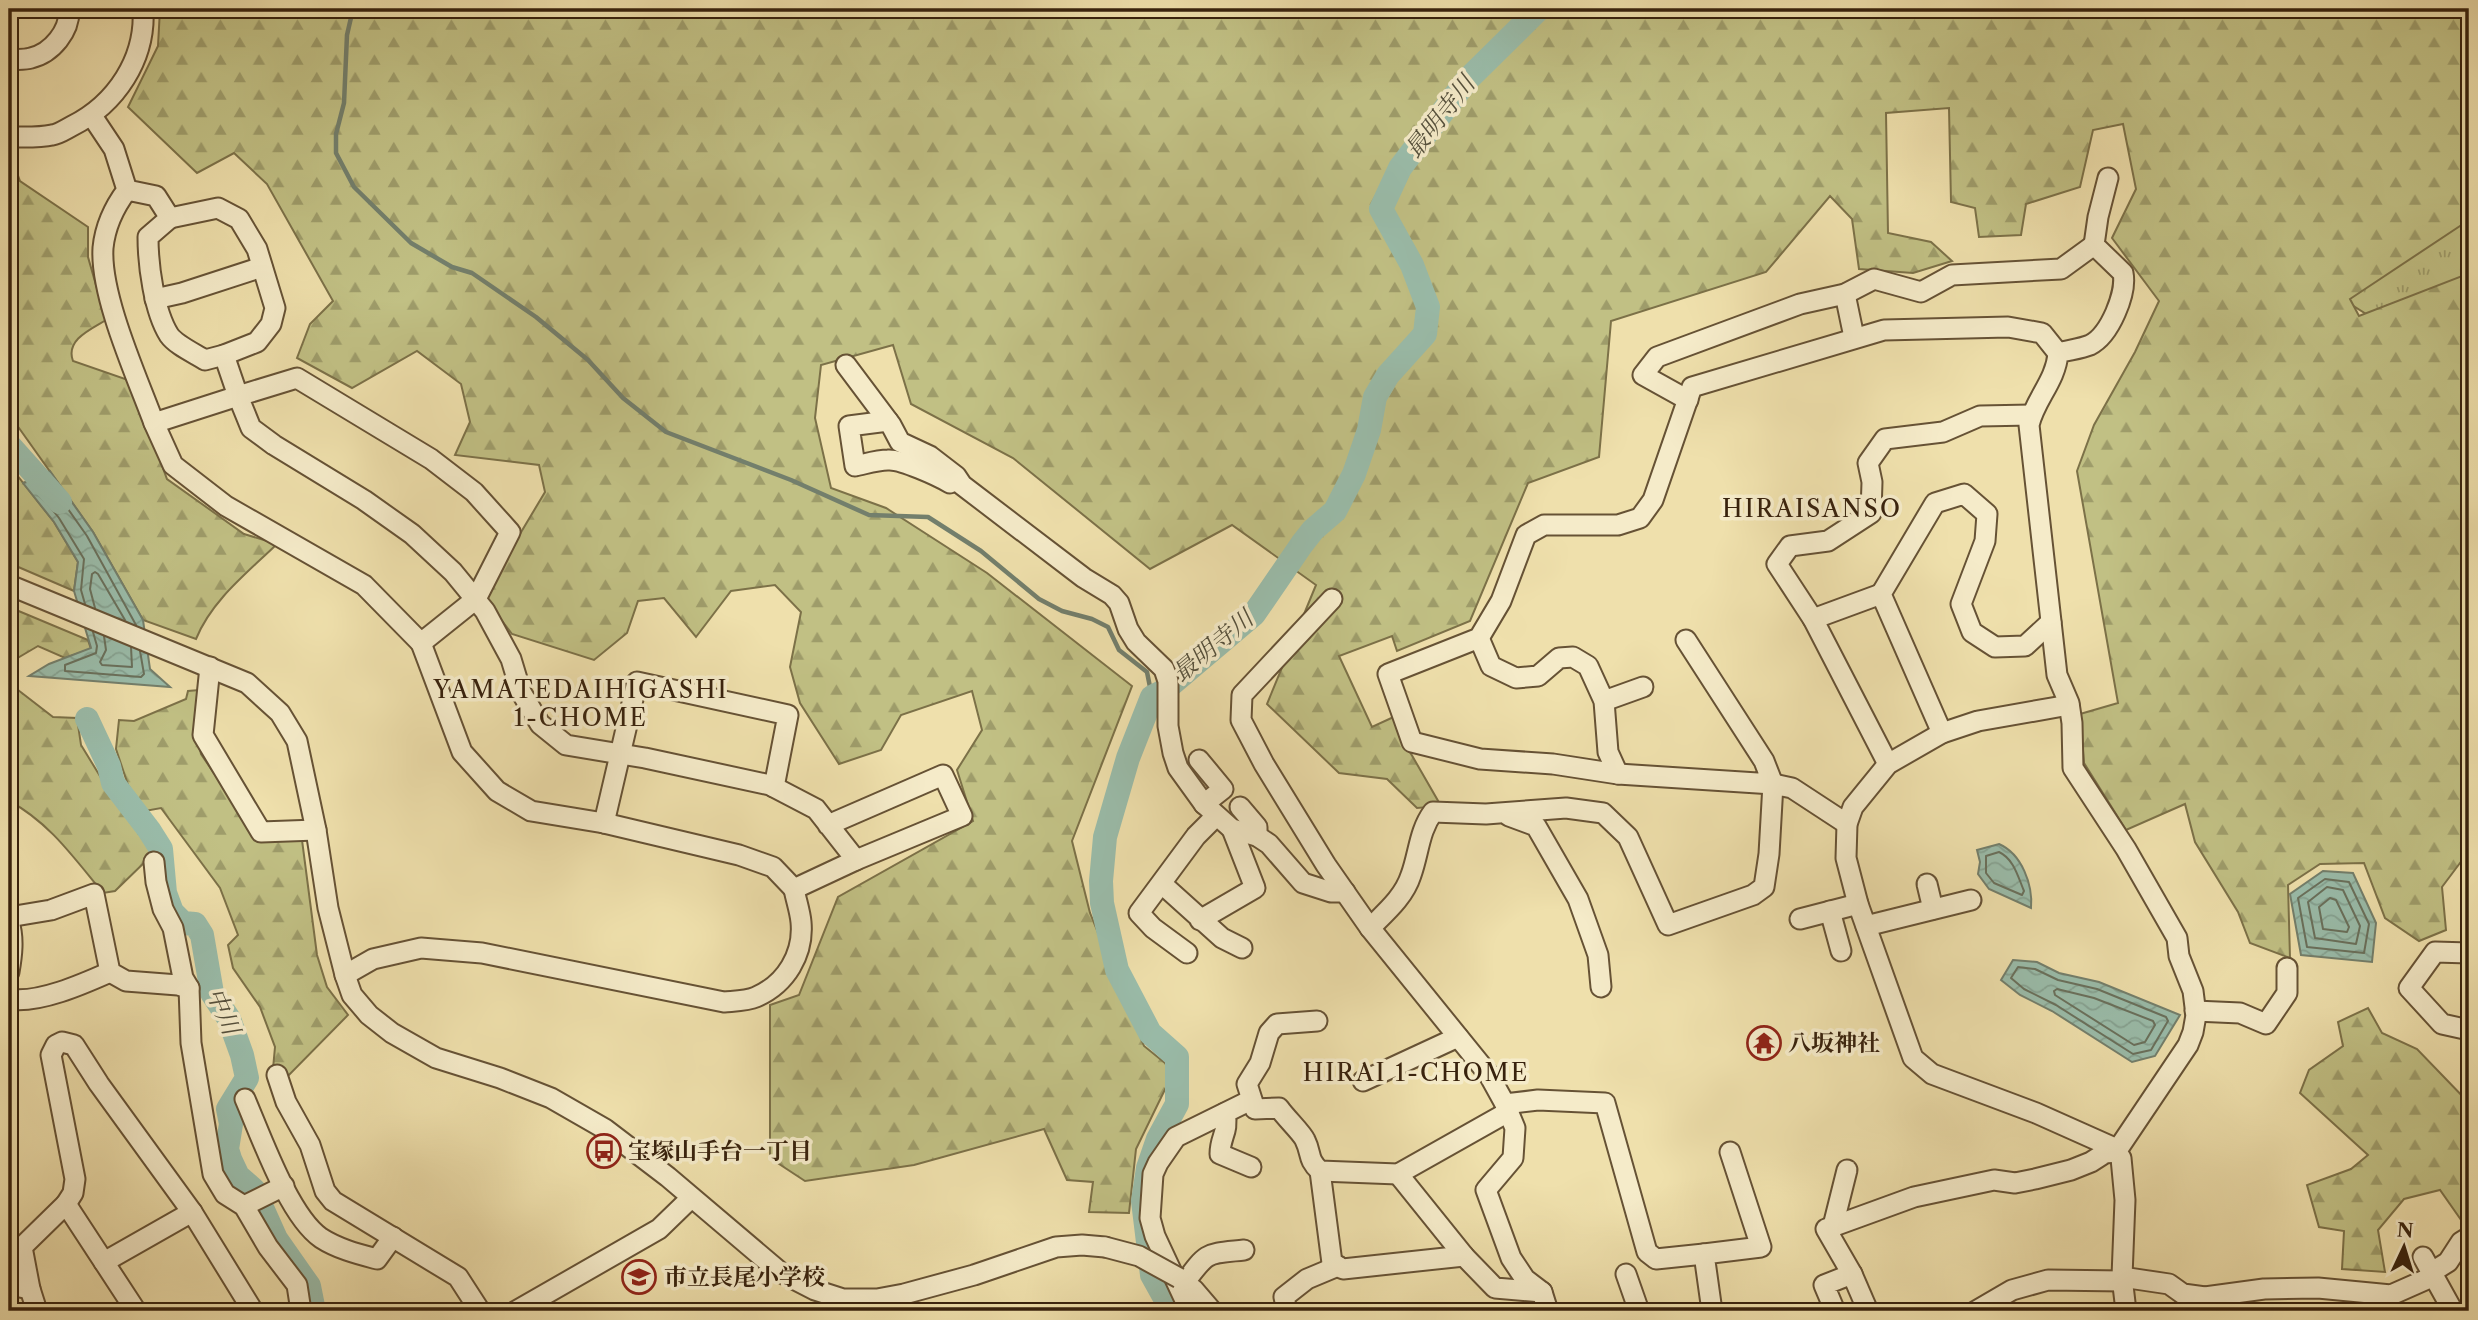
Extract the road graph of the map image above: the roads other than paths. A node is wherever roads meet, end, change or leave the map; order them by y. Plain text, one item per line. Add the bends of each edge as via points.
1 (69, 9) edge
2 (143, 9) edge
3 (9, 60) edge
4 (92, 117) junction
5 (9, 137) edge
6 (2108, 178) dead end
7 (127, 190) junction
8 (170, 218) junction
9 (2094, 245) junction
10 (262, 267) junction
11 (1845, 294) junction
12 (155, 299) junction
13 (1854, 337) junction
14 (2058, 353) junction
15 (224, 355) junction
16 (846, 365) dead end
17 (238, 396) junction
18 (1688, 400) junction
19 (2031, 415) junction
20 (888, 421) junction
21 (154, 423) junction
22 (962, 485) junction
23 (9, 585) edge
24 (1881, 594) junction
25 (476, 599) junction
26 (1332, 599) dead end
27 (1813, 619) junction
28 (2051, 622) junction
29 (1479, 638) junction
30 (1686, 640) dead end
31 (421, 643) junction
32 (210, 667) junction
33 (1643, 687) dead end
34 (1604, 701) junction
35 (2069, 705) junction
36 (1942, 733) junction
37 (620, 754) junction
38 (1199, 760) dead end
39 (1888, 764) junction
40 (1618, 774) junction
41 (1773, 785) junction
42 (774, 787) junction
43 (1240, 807) dead end
44 (1210, 810) junction
45 (1501, 813) junction
46 (604, 823) junction
47 (1847, 824) junction
48 (828, 825) junction
49 (1232, 829) junction
50 (316, 830) junction
51 (1257, 836) junction
52 (856, 859) junction
53 (154, 862) dead end
54 (1162, 884) junction
55 (1927, 884) dead end
56 (794, 889) junction
57 (1345, 892) junction
58 (1971, 900) dead end
59 (1858, 904) junction
60 (1933, 909) junction
61 (1830, 911) junction
62 (9, 919) edge
63 (1800, 919) dead end
64 (1200, 920) junction
65 (1866, 926) junction
66 (1370, 928) junction
67 (1242, 948) dead end
68 (1841, 951) dead end
69 (1187, 953) dead end
70 (2469, 953) edge
71 (2287, 968) dead end
72 (9, 972) edge
73 (110, 972) junction
74 (345, 975) junction
75 (1601, 987) dead end
76 (189, 988) junction
77 (9, 999) edge
78 (2195, 1012) junction
79 (1317, 1021) dead end
80 (2469, 1030) edge
81 (1458, 1037) junction
82 (277, 1075) dead end
83 (1363, 1081) dead end
84 (245, 1099) dead end
85 (1251, 1100) junction
86 (1506, 1108) junction
87 (1225, 1113) junction
88 (1730, 1152) dead end
89 (2116, 1152) junction
90 (1251, 1167) dead end
91 (1847, 1170) dead end
92 (1320, 1171) junction
93 (1398, 1174) junction
94 (284, 1186) junction
95 (691, 1198) junction
96 (332, 1201) junction
97 (66, 1203) junction
98 (244, 1206) junction
99 (192, 1212) junction
100 (1833, 1226) junction
101 (312, 1230) junction
102 (393, 1237) junction
103 (2469, 1237) edge
104 (1244, 1250) dead end
105 (1704, 1254) junction
106 (1464, 1256) junction
107 (104, 1262) junction
108 (1338, 1266) junction
109 (2430, 1268) junction
110 (1626, 1274) dead end
111 (1852, 1275) junction
112 (2122, 1279) junction
113 (1182, 1280) junction
114 (9, 1285) edge
115 (30, 1289) junction
116 (1542, 1292) junction
117 (2391, 1303) edge
118 (2203, 1304) edge
119 (37, 1311) edge
120 (136, 1311) edge
121 (253, 1311) edge
122 (301, 1311) edge
123 (480, 1311) edge
124 (516, 1311) edge
125 (1190, 1311) edge
126 (1212, 1311) edge
127 (1287, 1311) edge
128 (1548, 1311) edge
129 (1639, 1311) edge
130 (1712, 1311) edge
131 (1835, 1311) edge
132 (1868, 1311) edge
133 (1976, 1311) edge
134 (2126, 1311) edge
135 (2453, 1311) edge

1 - 3 street via 62,35 50,50
2 - 4 street via 137,58 121,85
4 - 5 street via 53,135
4 - 7 street via 114,149
6 - 9 street
7 - 8 street via 156,196
7 - 21 street via 115,206 103,248 108,295
8 - 10 street via 218,208 239,219
8 - 12 street via 148,237
9 - 11 street via 2061,269 1952,275 1921,292 1874,279
9 - 14 street via 2123,272 2124,292 2100,338
10 - 12 street
10 - 15 street via 275,308 271,324 257,342
11 - 13 street
11 - 18 street via 1800,304 1657,357 1643,375
12 - 15 street via 169,336 205,360
13 - 14 street via 1884,330 2008,327 2042,333
13 - 18 street via 1692,387
14 - 19 street via 2052,380
15 - 17 street
16 - 20 street
17 - 21 street
17 - 25 street via 251,428 412,534
17 - 25 street via 297,377 431,459 474,492 510,532
18 - 29 street via 1653,500 1640,518 1618,525 1544,525 1526,535 1501,601
19 - 27 street via 1980,416 1943,432 1885,439 1868,463 1871,513 1828,541 1790,546 1777,564
19 - 28 street
20 - 22 street via 900,442 930,456
20 - 22 street via 849,426 855,466 889,459
21 - 31 street via 173,465 226,506 364,585
22 - 44 street via 1119,603 1132,636 1164,669 1173,753 1178,768
23 - 32 street
24 - 27 street
24 - 28 street via 1935,502 1964,494 1987,514 1985,541 1961,604 1972,632 1994,647 2025,646
24 - 36 street
25 - 31 street
25 - 37 street via 512,659 521,692 540,724 566,745
26 - 57 street via 1242,695 1241,720
27 - 39 street
28 - 35 street via 2057,675
29 - 34 street via 1491,666 1516,678 1538,676 1559,658 1573,657 1588,666
29 - 40 street via 1388,674 1412,742 1480,759
30 - 41 street via 1764,761
31 - 46 street via 463,752 497,791 531,811
32 - 50 street via 247,683 279,713 297,741
32 - 50 street via 202,735 261,832
33 - 34 street
34 - 40 street via 1608,752
35 - 36 street
35 - 78 street via 2073,768 2177,938
36 - 39 street
37 - 42 street
37 - 42 street via 637,682 788,715
37 - 46 street
38 - 44 street via 1223,789
39 - 47 street via 1853,807
40 - 41 street
41 - 45 street via 1764,887 1668,925 1628,837 1603,813 1566,808
41 - 47 street via 1793,788
42 - 48 street via 816,808
43 - 51 street via 1256,827
44 - 49 street
44 - 54 street
45 - 66 street via 1433,812 1419,841 1411,877 1399,898
45 - 75 street via 1536,826 1545,841 1585,917 1598,955
46 - 56 street via 773,867
47 - 59 street via 1846,858
48 - 52 street
48 - 52 street via 943,775 962,816
49 - 51 street
49 - 64 street via 1255,888
50 - 74 street via 328,908
51 - 57 street via 1303,883
52 - 56 street
53 - 76 street via 163,909 173,928
54 - 64 street
54 - 69 street via 1139,913
55 - 60 street
56 - 74 street via 801,921 800,945 790,970 776,986 754,998 724,1002 482,953 421,948 373,959
57 - 66 street
58 - 60 street
59 - 61 street
59 - 65 street
60 - 65 street
61 - 63 street
61 - 68 street
62 - 72 street
62 - 73 street via 94,894
64 - 67 street
65 - 89 street via 1913,1058 1924,1068 1949,1082 2036,1113
66 - 81 street
70 - 80 street via 2435,952 2409,988 2442,1024
71 - 78 street via 2287,993 2266,1024 2240,1013
73 - 76 street via 126,981
73 - 77 street via 38,998
74 - 95 street via 352,995 392,1033 436,1058 551,1098 605,1129
76 - 98 street via 191,1043 209,1161 225,1194
78 - 89 street via 2188,1045
79 - 85 street via 1277,1024 1269,1033 1260,1063 1247,1084
81 - 83 street
81 - 86 street via 1489,1075
82 - 96 street
84 - 94 street
85 - 87 street
85 - 92 street via 1255,1109 1279,1108 1305,1138 1311,1163
86 - 93 street
86 - 105 street via 1538,1100 1605,1103 1647,1252 1656,1259
86 - 116 street via 1515,1128 1513,1158 1486,1190 1511,1258 1525,1279
87 - 90 street via 1228,1128 1220,1146 1221,1163
87 - 125 street via 1176,1137 1153,1174 1150,1218
88 - 105 street via 1761,1247
89 - 100 street via 2035,1179 2015,1183 1994,1180 1914,1197
89 - 112 street via 2121,1158 2125,1200
91 - 100 street
92 - 93 street
92 - 108 street via 1332,1263
93 - 106 street
94 - 98 street
94 - 101 street
95 - 113 street, bridge via 780,1272 843,1299 904,1294 1056,1247 1082,1245 1139,1256
95 - 124 street via 659,1229
96 - 101 street
96 - 102 street
97 - 99 street via 75,1179 51,1055 62,1042 74,1045
97 - 107 street
97 - 115 street via 22,1247
98 - 122 street via 297,1286
99 - 107 street
99 - 121 street
100 - 111 street via 1826,1229
101 - 102 street via 343,1259 377,1259
102 - 123 street via 458,1277
103 - 109 street via 2448,1262
104 - 113 street via 1204,1257
105 - 130 street
106 - 108 street
106 - 116 street via 1494,1288
107 - 120 street
108 - 127 street via 1307,1279 1284,1297
109 - 117 street
109 - 135 street
110 - 129 street
111 - 131 street via 1824,1285
111 - 132 street
112 - 118 street via 2169,1284
112 - 133 street via 2048,1280 2012,1290
112 - 134 street
113 - 126 street
114 - 115 street
115 - 119 street
116 - 128 street
117 - 118 street via 2318,1288 2264,1289

